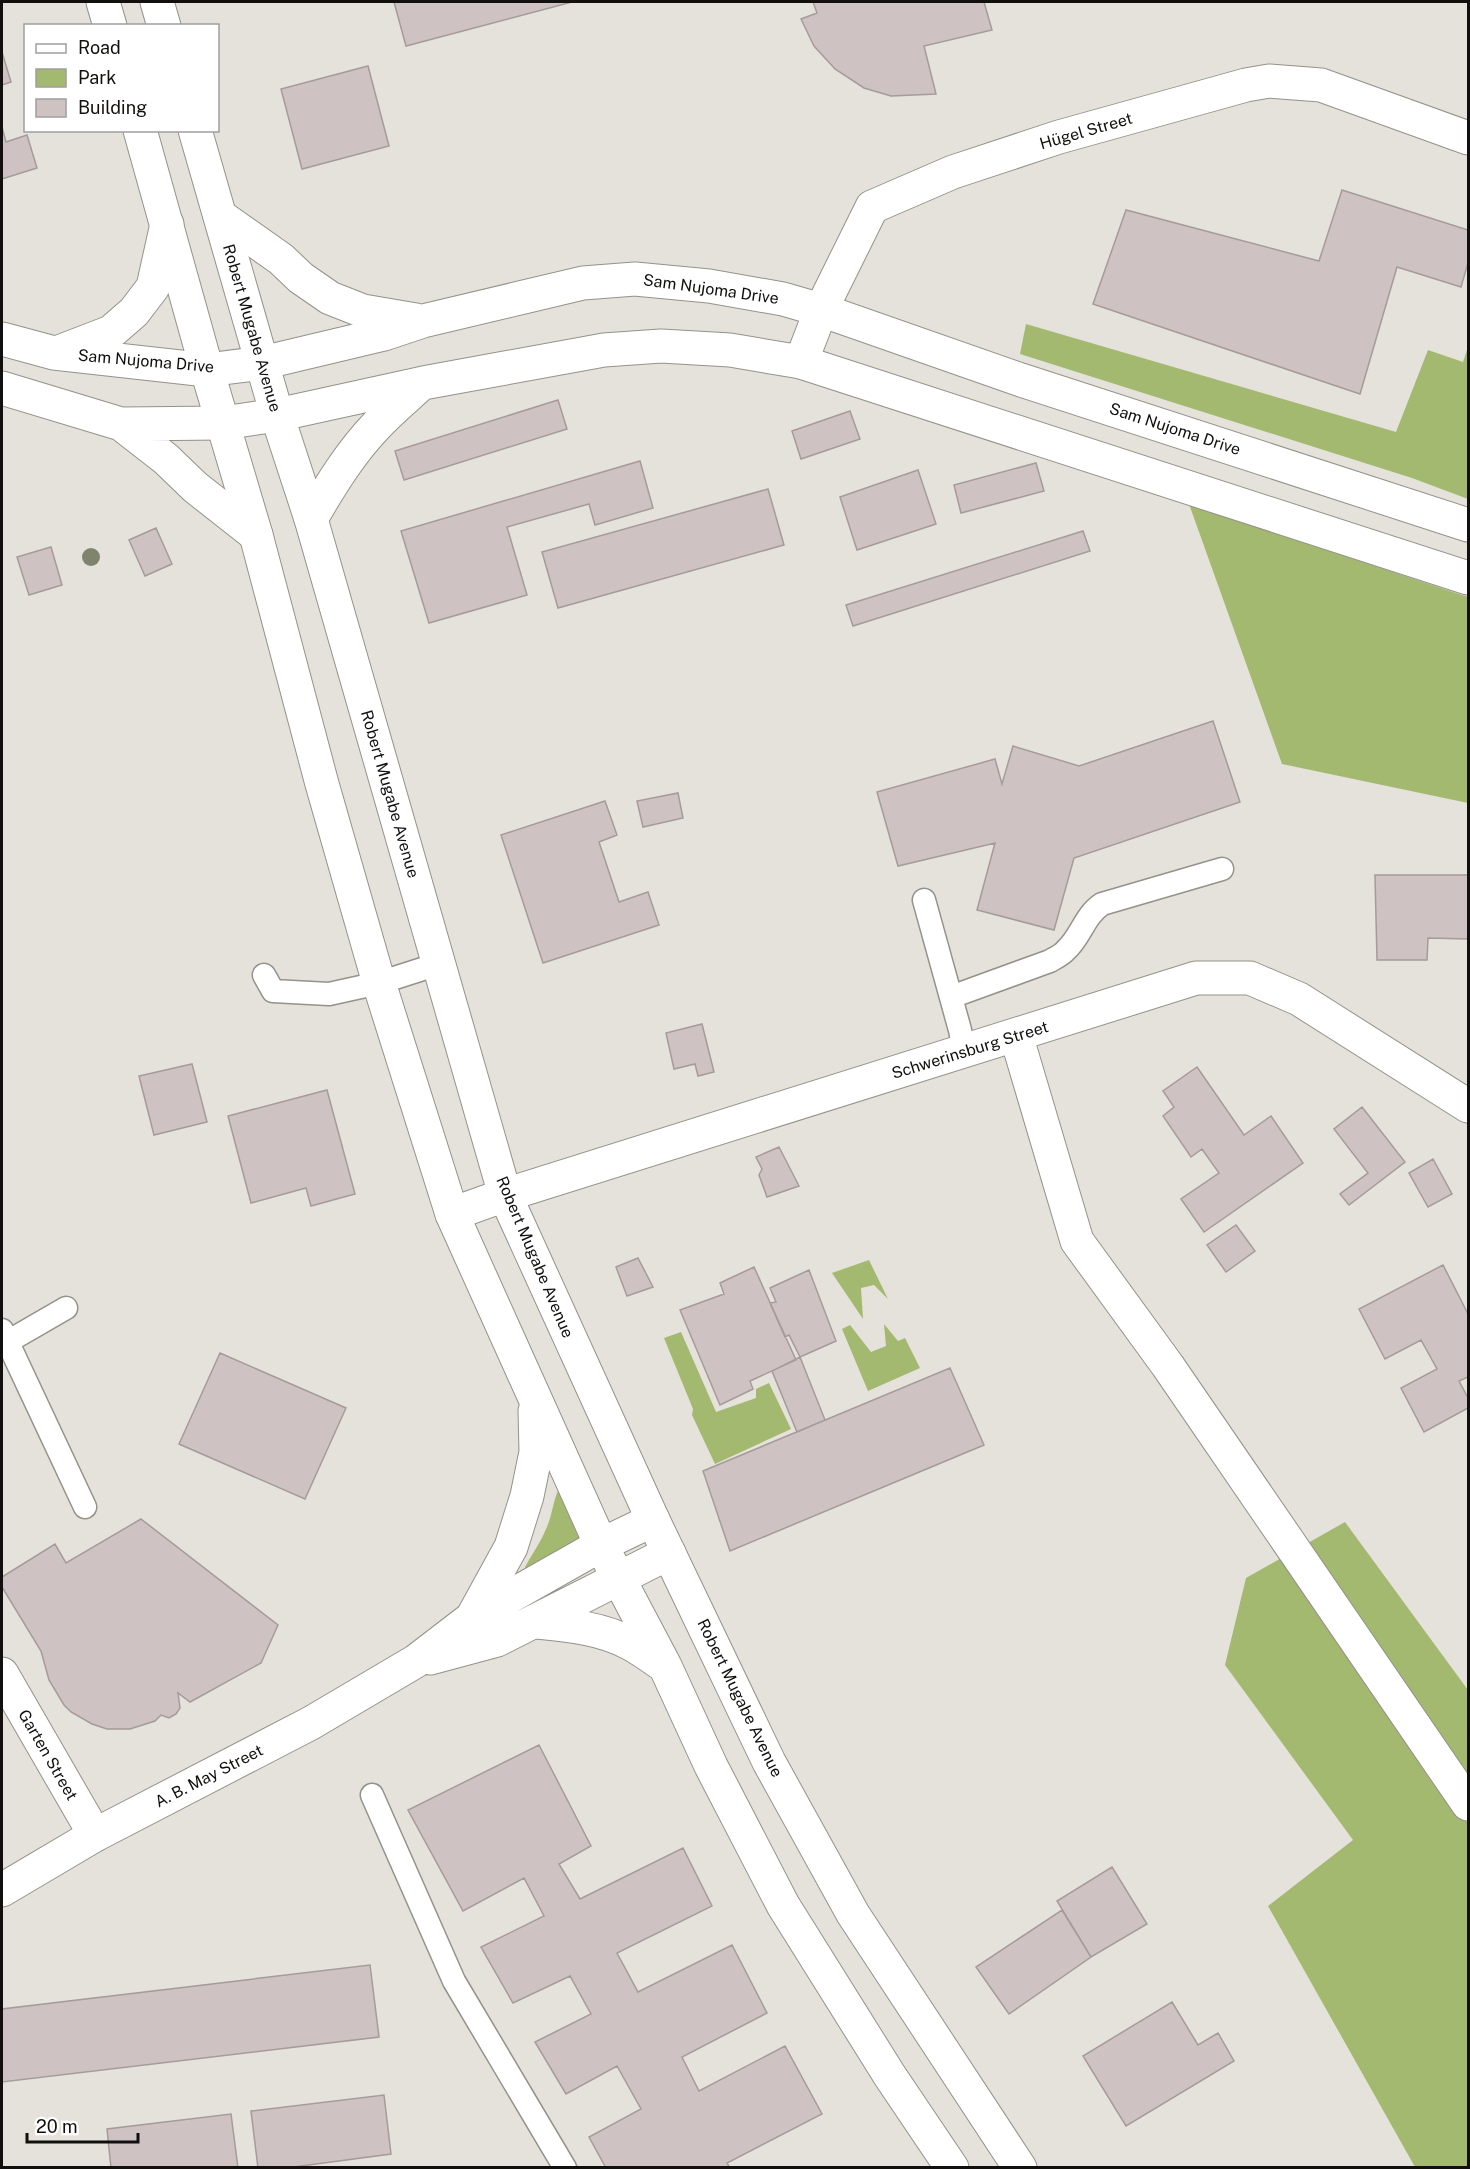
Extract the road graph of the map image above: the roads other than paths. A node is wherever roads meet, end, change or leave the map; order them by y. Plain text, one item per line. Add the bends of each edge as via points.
1 (103, 2) edge
2 (157, 2) edge
3 (109, 24) edge
4 (163, 24) edge
5 (141, 132) edge
6 (196, 132) edge
7 (1468, 138) edge
8 (220, 216) junction
9 (167, 224) junction
10 (821, 310) junction
11 (423, 321) junction
12 (2, 339) edge
13 (54, 353) junction
14 (801, 362) junction
15 (262, 363) junction
16 (207, 370) junction
17 (423, 383) junction
18 (2, 388) edge
19 (277, 415) junction
20 (223, 423) junction
21 (121, 424) junction
22 (311, 519) junction
23 (1468, 525) edge
24 (256, 535) junction
25 (1468, 578) edge
26 (1222, 869) dead end
27 (924, 900) dead end
28 (438, 964) junction
29 (264, 975) dead end
30 (379, 983) junction
31 (951, 997) junction
32 (1016, 1035) junction
33 (964, 1051) junction
34 (1468, 1106) edge
35 (505, 1195) junction
36 (452, 1214) junction
37 (66, 1308) dead end
38 (3, 1339) edge
39 (534, 1396) junction
40 (85, 1506) dead end
41 (653, 1520) junction
42 (602, 1545) junction
43 (669, 1552) junction
44 (619, 1580) junction
45 (472, 1618) junction
46 (535, 1622) junction
47 (416, 1661) junction
48 (665, 1666) junction
49 (2, 1674) edge
50 (372, 1795) dead end
51 (1468, 1804) edge
52 (95, 1835) junction
53 (2, 1890) edge
54 (565, 2168) edge
55 (952, 2168) edge
56 (1020, 2168) edge

1 - 3 main road
2 - 4 main road
5 - 9 main road
6 - 8 main road, Robert Mugabe Avenue
7 - 10 main road, Hügel Street via 1321,85 1269,81 1246,84 1059,137 953,172 872,207
8 - 11 main road via 330,298 363,312
8 - 15 main road, Robert Mugabe Avenue
9 - 13 main road via 153,287 134,312 111,332
9 - 16 main road
10 - 11 main road, Sam Nujoma Drive via 709,286 635,279 583,283
10 - 14 main road, Hügel Street
10 - 23 main road, Sam Nujoma Drive via 1021,380
11 - 15 main road, Sam Nujoma Drive
12 - 13 main road, Sam Nujoma Drive
13 - 16 main road, Sam Nujoma Drive
14 - 17 main road via 730,350 661,346 604,350
14 - 25 main road
15 - 16 main road, Sam Nujoma Drive
15 - 19 main road, Robert Mugabe Avenue
16 - 20 main road
17 - 19 main road
17 - 22 main road via 355,450
18 - 21 main road
19 - 20 main road
19 - 22 main road, Robert Mugabe Avenue
20 - 21 main road
20 - 24 main road
21 - 24 main road
22 - 28 main road, Robert Mugabe Avenue
24 - 30 main road
26 - 31 lane via 1102,904 1089,915 1059,956
27 - 31 lane
28 - 30 lane
28 - 35 main road, Robert Mugabe Avenue
29 - 30 lane via 273,991 328,994
30 - 36 main road
31 - 33 lane
32 - 33 main road, Schwerinsburg Street
32 - 34 main road, Schwerinsburg Street via 1196,978 1250,978 1299,999
32 - 51 main road via 1077,1242 1168,1366
33 - 35 main road, Schwerinsburg Street
35 - 36 main road, Schwerinsburg Street
35 - 41 main road, Robert Mugabe Avenue
36 - 39 main road
37 - 38 lane
38 - 40 lane
39 - 42 main road
39 - 45 main road via 536,1452 527,1496 511,1547
41 - 42 main road, A. B. May Street
41 - 43 main road, Robert Mugabe Avenue
42 - 44 main road
42 - 45 main road, A. B. May Street
43 - 44 main road, A. B. May Street
43 - 56 main road, Robert Mugabe Avenue via 770,1762 853,1914
44 - 46 main road, A. B. May Street
44 - 48 main road
45 - 47 main road, A. B. May Street
46 - 47 main road, A. B. May Street via 497,1640
46 - 48 main road via 599,1632 630,1643
47 - 52 main road, A. B. May Street via 311,1723
48 - 55 main road via 711,1766 783,1905
49 - 52 main road, Garten Street
50 - 54 lane via 454,1981
52 - 53 main road, A. B. May Street

